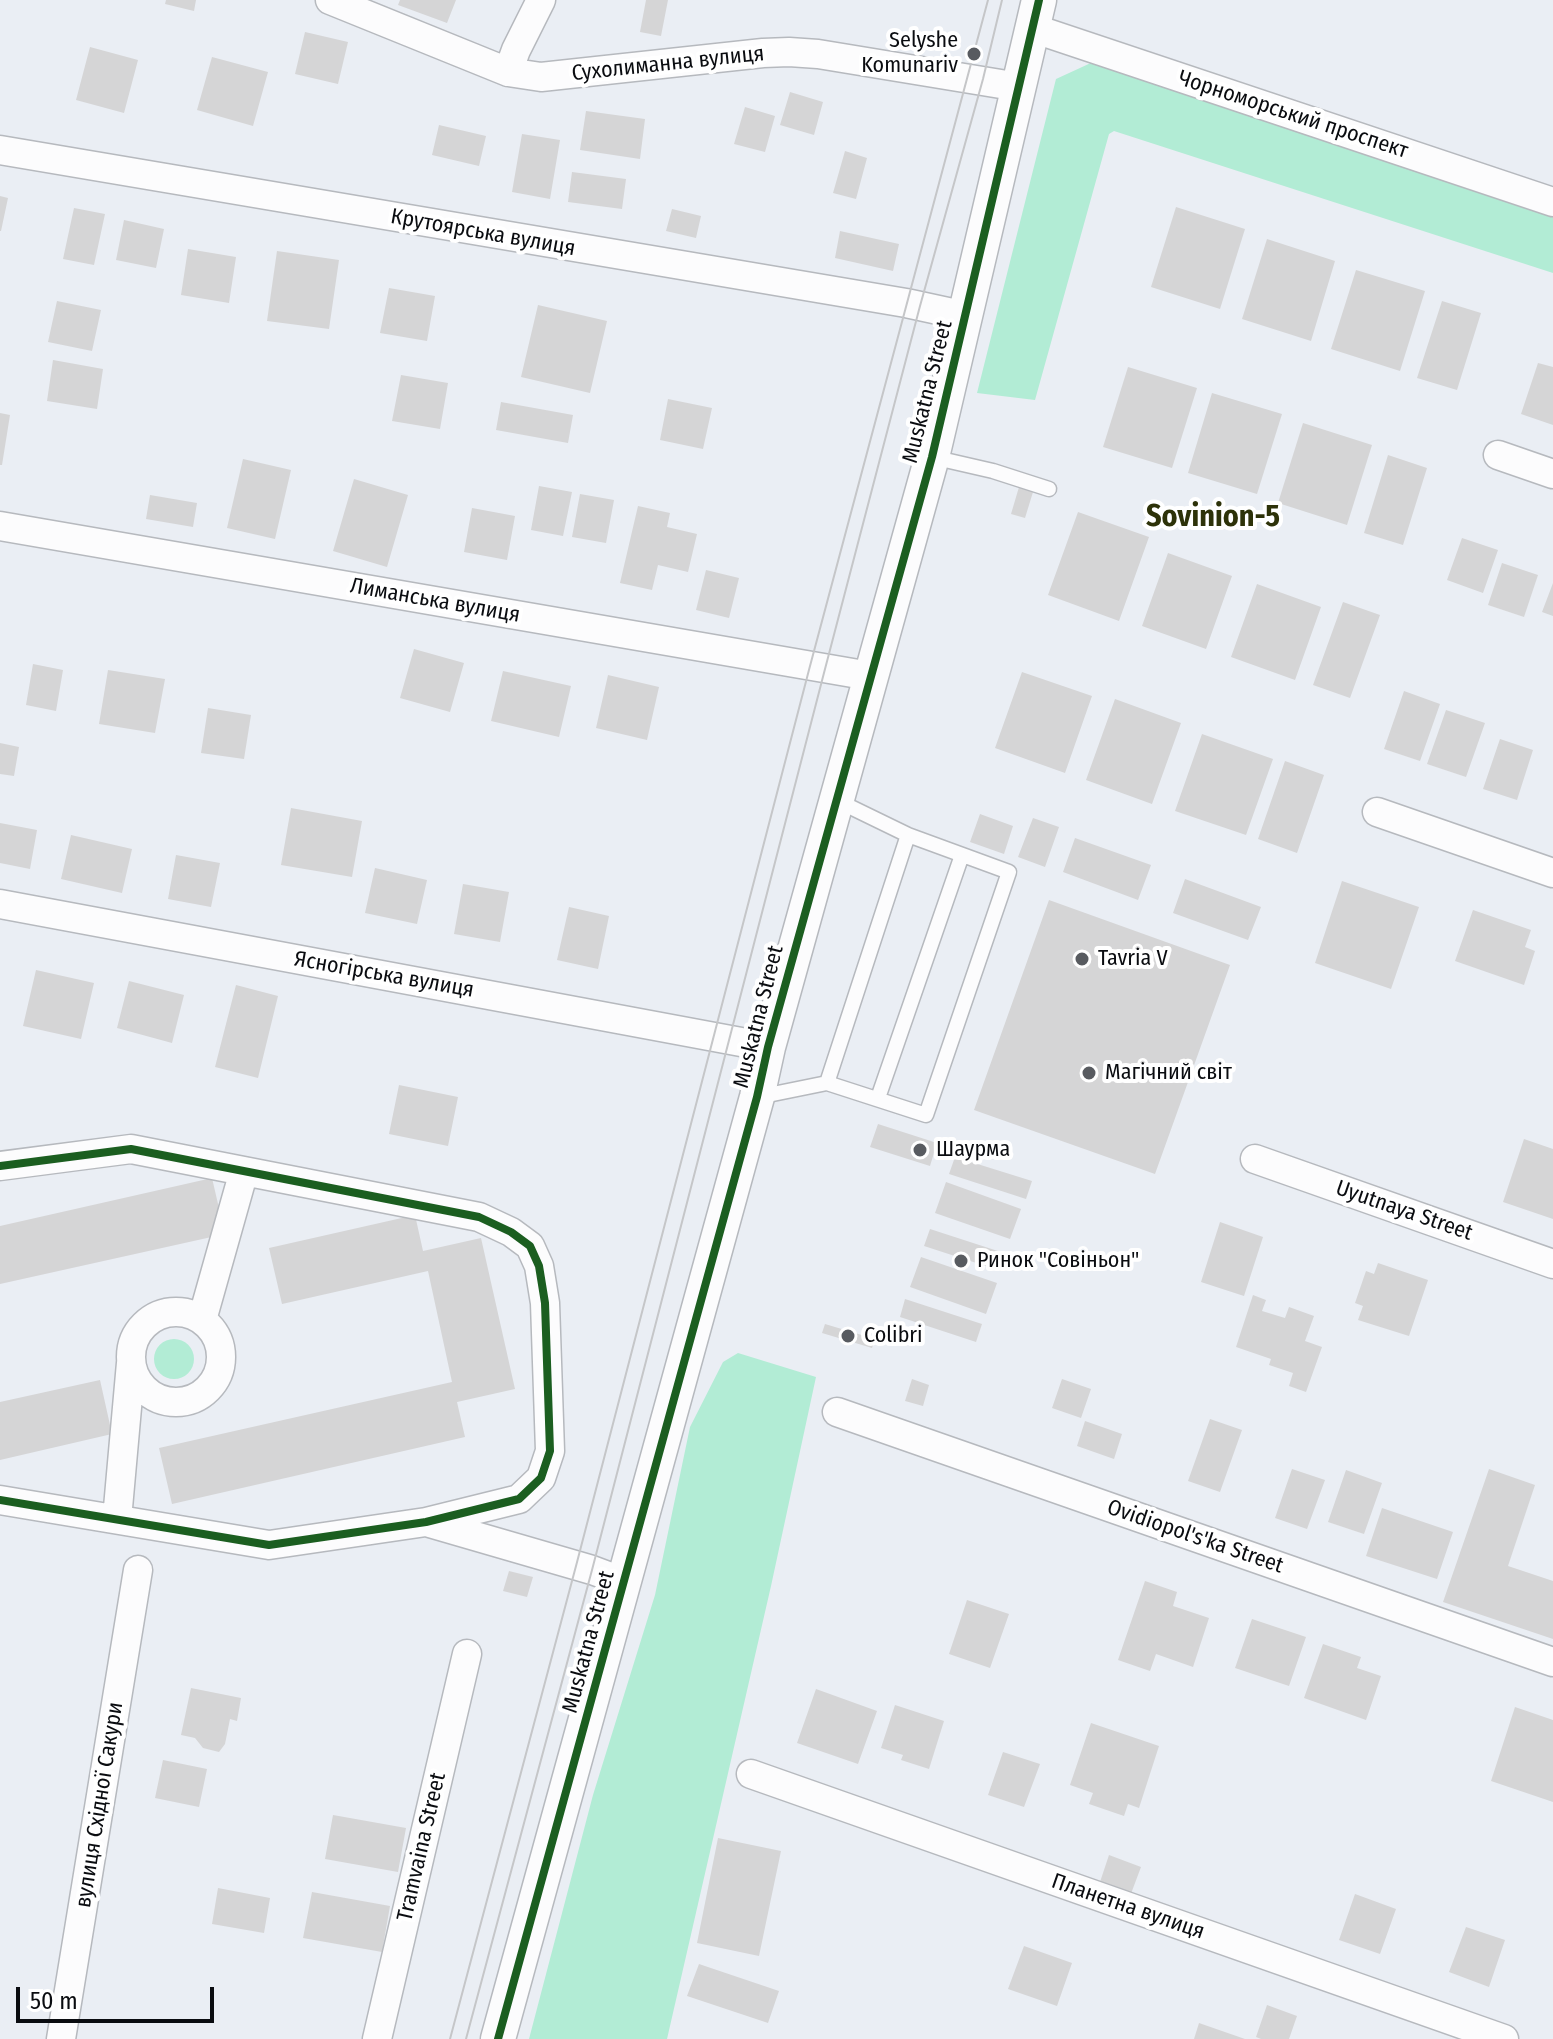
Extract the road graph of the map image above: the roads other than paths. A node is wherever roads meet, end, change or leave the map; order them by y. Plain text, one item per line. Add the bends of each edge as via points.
1 (330, 0) edge
2 (541, 0) edge
3 (1036, 14) edge
4 (508, 72) junction
5 (1019, 87) junction
6 (0, 150) edge
7 (1553, 202) edge
8 (966, 316) junction
9 (1498, 455) dead end
10 (932, 457) junction
11 (1553, 474) edge
12 (1049, 489) dead end
13 (0, 526) edge
14 (870, 676) junction
15 (836, 800) junction
16 (1377, 812) dead end
17 (908, 835) junction
18 (962, 855) junction
19 (1553, 873) edge
20 (0, 904) edge
21 (768, 1047) junction
22 (827, 1083) junction
23 (757, 1097) junction
24 (878, 1098) junction
25 (1255, 1159) dead end
26 (0, 1166) edge
27 (244, 1171) junction
28 (1553, 1264) edge
29 (202, 1320) junction
30 (131, 1362) junction
31 (837, 1412) dead end
32 (0, 1500) edge
33 (117, 1519) junction
34 (426, 1522) junction
35 (138, 1570) dead end
36 (624, 1582) junction
37 (467, 1654) dead end
38 (1553, 1662) edge
39 (751, 1774) dead end
40 (61, 2039) edge
41 (377, 2039) edge
42 (498, 2039) edge
43 (1504, 2039) edge

1 - 4 street, Сухолиманна вулиця
2 - 4 street
3 - 5 street, Muskatna Street
3 - 7 street, Чорноморський проспект
4 - 5 street, Сухолиманна вулиця via 541,77 789,52
5 - 8 street, Muskatna Street
6 - 8 street, Крутоярська вулиця
8 - 10 street, Muskatna Street
9 - 11 street
10 - 12 lane
10 - 14 street, Muskatna Street
13 - 14 street, Лиманська вулиця
14 - 15 street, Muskatna Street
15 - 17 lane
15 - 21 street, Muskatna Street
16 - 19 street
17 - 18 lane
17 - 22 lane
18 - 24 lane
18 - 24 lane via 1009,872 926,1115
20 - 21 street, Ясногірська вулиця
21 - 23 street, Muskatna Street
22 - 23 lane
22 - 24 lane
23 - 36 street, Muskatna Street
25 - 28 street, Uyutnaya Street
26 - 27 street via 131,1149
27 - 29 street
27 - 34 street via 479,1217 530,1246 545,1303 550,1451 541,1478 519,1499
29 - 30 street via 189,1313 159,1314 137,1333
29 - 30 street via 213,1330 221,1358 218,1373 199,1396 170,1402 156,1397 135,1376
30 - 33 street
31 - 38 street, Ovidiopol's'ka Street
32 - 33 street
33 - 34 street via 269,1545
34 - 36 street
35 - 40 street, вулиця Східної Сакури
36 - 42 street, Muskatna Street
37 - 41 street, Tramvaina Street
39 - 43 street, Планетна вулиця

